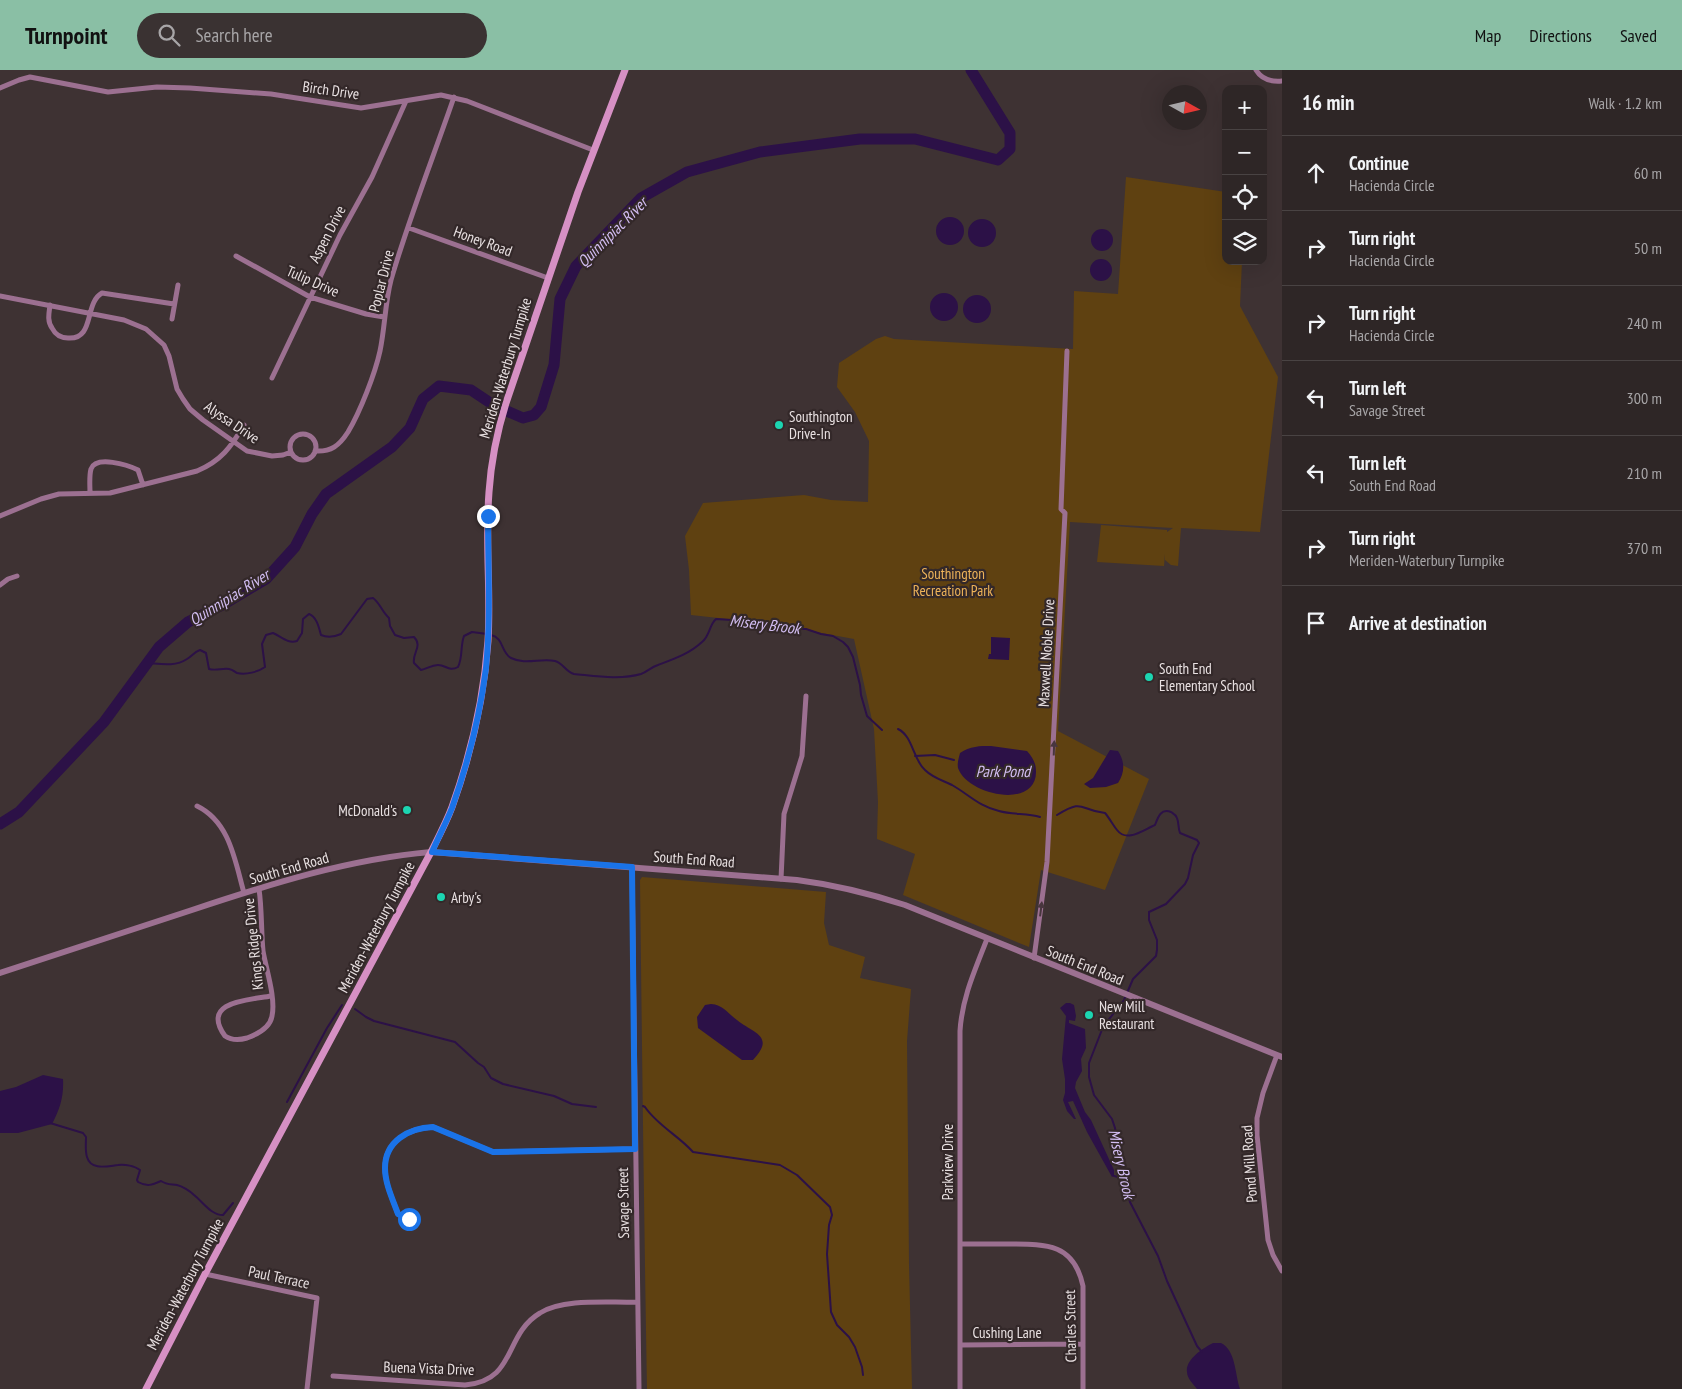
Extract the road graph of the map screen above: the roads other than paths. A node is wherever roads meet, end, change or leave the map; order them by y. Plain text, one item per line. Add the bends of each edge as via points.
1 (624, 70) edge
2 (1256, 70) edge
3 (1282, 81) edge
4 (0, 88) edge
5 (454, 97) junction
6 (406, 101) junction
7 (593, 150) junction
8 (409, 228) junction
9 (236, 256) dead end
10 (548, 278) junction
11 (178, 286) dead end
12 (0, 296) edge
13 (310, 297) junction
14 (174, 304) junction
15 (50, 305) junction
16 (91, 313) junction
17 (384, 317) junction
18 (172, 319) dead end
19 (1067, 351) dead end
20 (272, 378) dead end
21 (244, 425) dead end
22 (234, 442) junction
23 (315, 451) junction
24 (291, 452) junction
25 (143, 485) junction
26 (90, 493) junction
27 (0, 516) edge
28 (17, 576) dead end
29 (0, 585) edge
30 (806, 696) dead end
31 (197, 806) dead end
32 (432, 852) junction
33 (632, 867) junction
34 (781, 879) junction
35 (259, 889) junction
36 (244, 893) junction
37 (986, 939) junction
38 (1034, 958) junction
39 (0, 973) edge
40 (271, 996) junction
41 (1279, 1056) edge
42 (635, 1149) junction
43 (409, 1219) dead end
44 (961, 1244) junction
45 (1282, 1271) edge
46 (205, 1274) junction
47 (637, 1302) junction
48 (1083, 1344) junction
49 (961, 1345) junction
50 (333, 1376) dead end
51 (146, 1389) edge
52 (307, 1389) edge
53 (639, 1389) edge
54 (960, 1389) edge
55 (1083, 1389) edge

1 - 7 main road, Meriden-Waterbury Turnpike
2 - 3 street via 1265,80
4 - 6 street, Birch Drive via 30,77 108,92 156,87 190,88 271,94 361,108
5 - 6 street, Birch Drive via 441,95
5 - 7 street, Birch Drive
5 - 8 street, Poplar Drive
6 - 13 street, Aspen Drive via 372,177
7 - 10 main road, Meriden-Waterbury Turnpike
8 - 10 street, Honey Road
8 - 17 street, Poplar Drive
9 - 13 street, Tulip Drive
10 - 32 main road, Meriden-Waterbury Turnpike via 506,403 492,460 488,639 481,700 451,809
11 - 14 street
12 - 15 street, Alyssa Drive
13 - 17 street, Tulip Drive
13 - 20 street, Aspen Drive
14 - 16 street via 102,293 94,300
14 - 18 street
15 - 16 street, Alyssa Drive
15 - 16 street via 48,317 52,330 62,338 80,335
16 - 22 street, Alyssa Drive via 136,324 156,337 164,345 178,389 190,409
17 - 23 street, Poplar Drive via 380,351 348,432 335,448
38 -> 19 street, Maxwell Noble Drive via 1047,862 1053,769 1065,513 1061,509
21 - 22 street
22 - 24 street, Alyssa Drive via 258,454 272,456
22 - 25 street via 222,457 206,468
23 - 24 street, Alyssa Drive via 306,459 300,459
23 - 24 street via 314,441 307,434 302,434 293,438
25 - 26 street via 110,493
25 - 26 street via 138,470 98,462 91,470
26 - 27 street via 59,494
28 - 29 street
30 - 34 street via 802,756 784,814
31 - 36 street via 212,815 228,838
32 - 33 street, South End Road
32 - 35 street, South End Road via 328,868
32 - 46 main road, Meriden-Waterbury Turnpike
33 - 34 street, South End Road
33 - 42 street, Savage Street
34 - 37 street, South End Road via 864,892 905,905
35 - 36 street, South End Road
35 - 40 street, Kings Ridge Drive
36 - 39 street, South End Road
37 - 38 street, South End Road
37 - 44 street, Parkview Drive via 961,1015
38 - 41 street, South End Road
40 - 40 street, Kings Ridge Drive via 272,1016 264,1030 243,1039 225,1036 219,1025 223,1007
41 - 45 street, Pond Mill Road via 1259,1106 1257,1135 1268,1240
42 - 43 street via 493,1152 433,1127 410,1130 392,1146 385,1168 398,1214
42 - 47 street, Savage Street
44 - 48 street, Charles Street via 1044,1244 1066,1255 1079,1272 1083,1286
44 - 49 street, Parkview Drive
46 - 51 main road, Meriden-Waterbury Turnpike
46 - 52 street, Paul Terrace via 317,1298
47 - 50 street, Buena Vista Drive via 569,1303 540,1313 519,1332 501,1369 476,1384 465,1386
47 - 53 street, Savage Street
48 - 49 street, Cushing Lane
48 - 55 street, Charles Street
49 - 54 street, Parkview Drive

